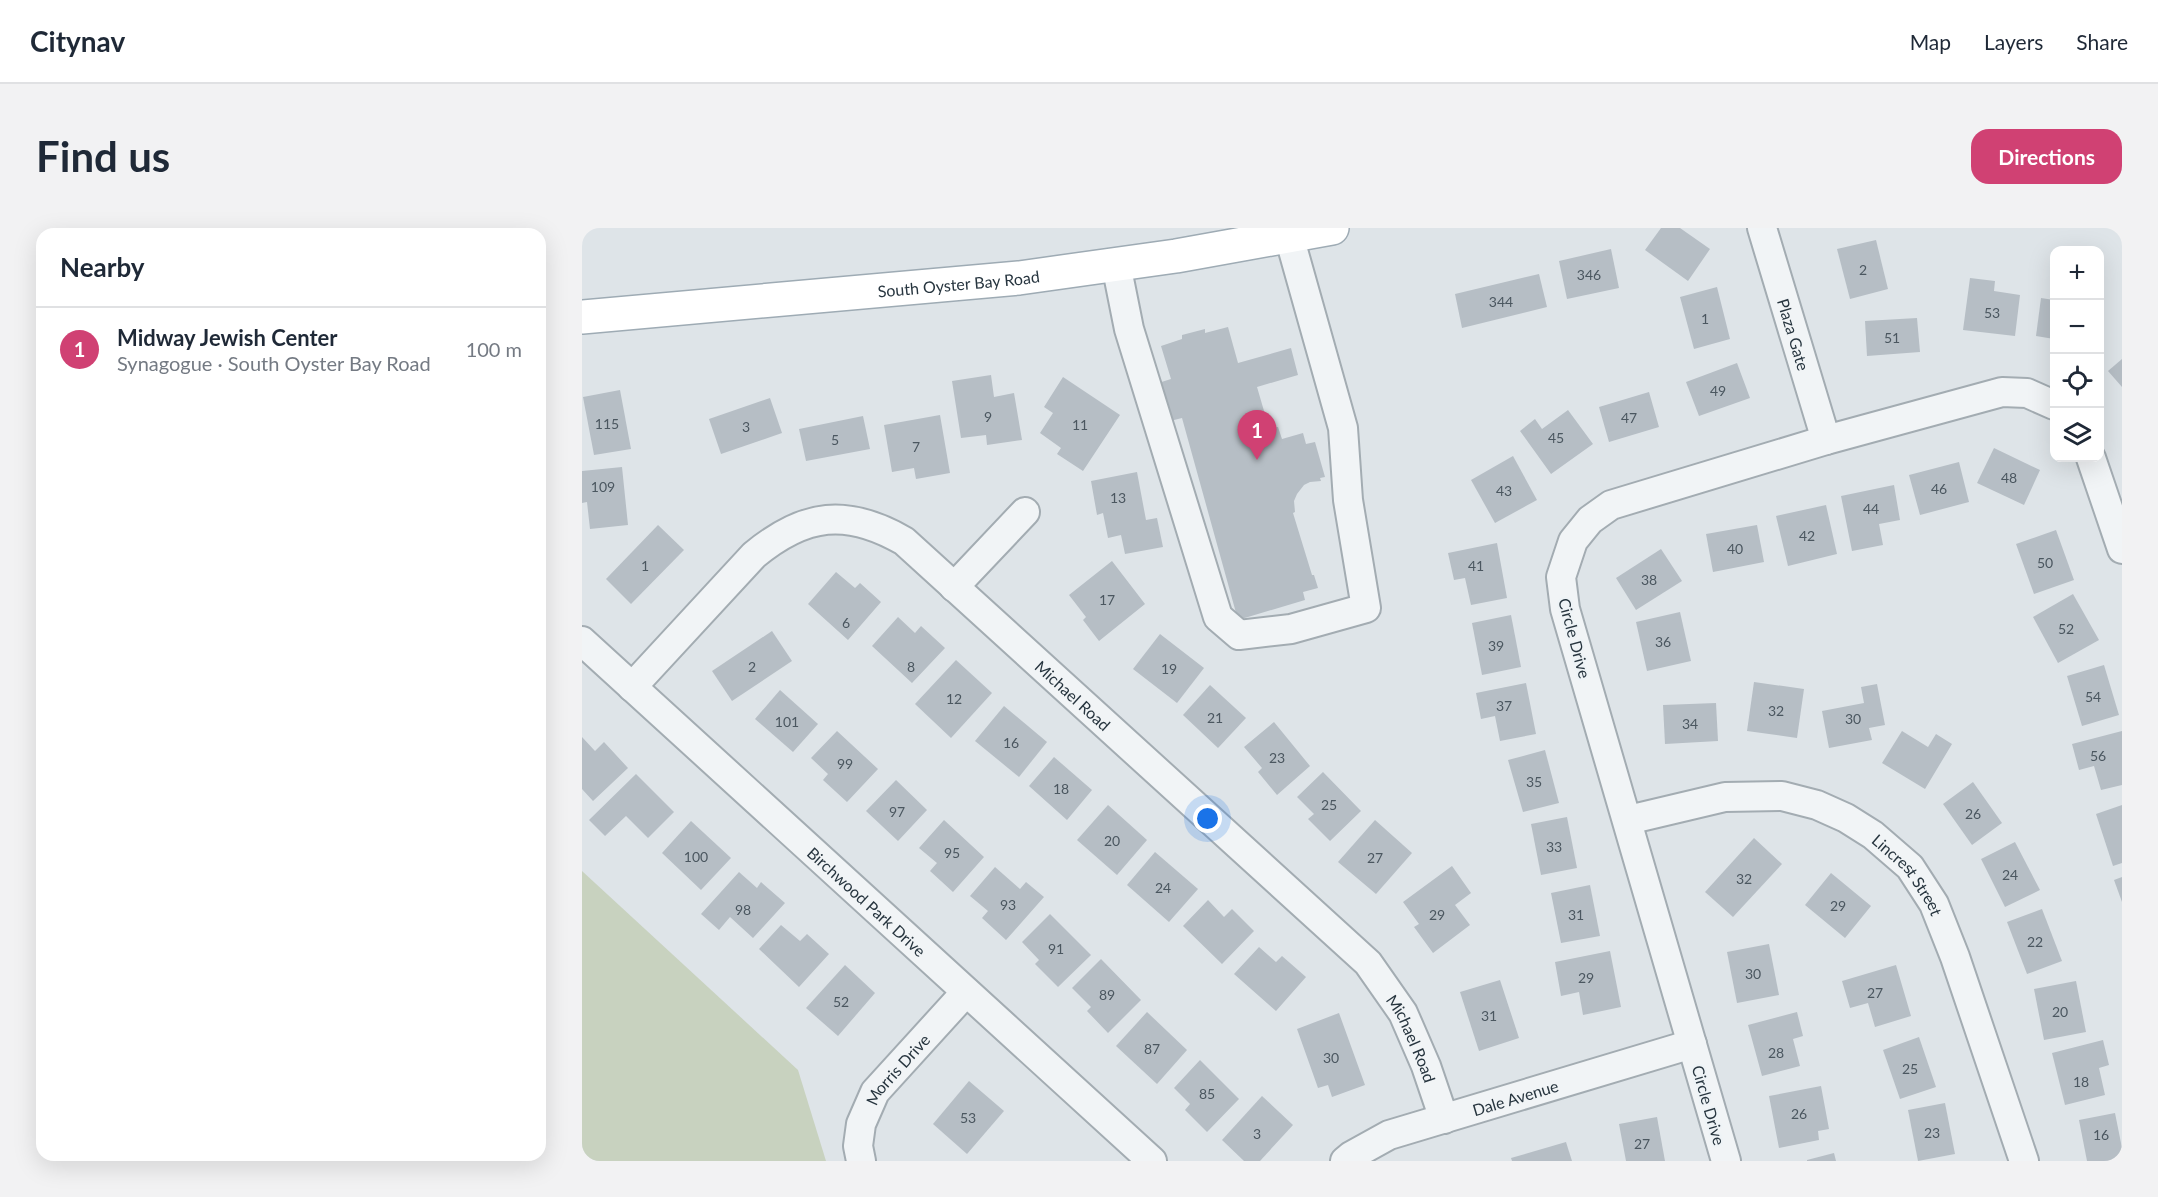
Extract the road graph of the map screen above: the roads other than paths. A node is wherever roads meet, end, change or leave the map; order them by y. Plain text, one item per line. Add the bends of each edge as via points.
1 (1332, 228) edge
2 (1762, 228) edge
3 (1277, 234) edge
4 (1116, 264) junction
5 (582, 317) edge
6 (2050, 403) edge
7 (1826, 440) junction
8 (2092, 462) edge
9 (1025, 512) dead end
10 (2122, 549) edge
11 (954, 587) junction
12 (582, 642) edge
13 (632, 687) junction
14 (1628, 820) junction
15 (966, 992) junction
16 (1692, 1044) junction
17 (1444, 1119) junction
18 (861, 1161) edge
19 (1152, 1161) edge
20 (1345, 1161) edge
21 (1726, 1161) edge
22 (2024, 1161) edge

1 - 3 main road, South Oyster Bay Road
2 - 7 street, Plaza Gate
3 - 4 main road, South Oyster Bay Road via 1176,256
3 - 4 street via 1343,428 1348,500 1366,608 1291,629 1239,635 1218,617 1129,329
4 - 5 main road, South Oyster Bay Road via 1019,278
6 - 7 street, Circle Drive via 2027,393 2002,392
7 - 14 street, Circle Drive via 1611,505 1590,520 1573,541 1561,577 1565,609
8 - 10 street
9 - 11 street
11 - 13 street, Michael Road via 904,541 886,530 857,520 824,519 796,527 754,555
11 - 17 street, Michael Road via 1368,963 1403,1014
12 - 13 street, Birchwood Park Drive
13 - 15 street, Birchwood Park Drive
14 - 16 street, Circle Drive
14 - 22 street, Lincrest Street via 1725,797 1782,796 1817,806 1874,835 1910,867 1934,904
15 - 18 street, Morris Drive via 875,1092 861,1124
15 - 19 street, Birchwood Park Drive
16 - 17 street, Dale Avenue
16 - 21 street, Circle Drive
17 - 20 street, Dale Avenue via 1389,1135

